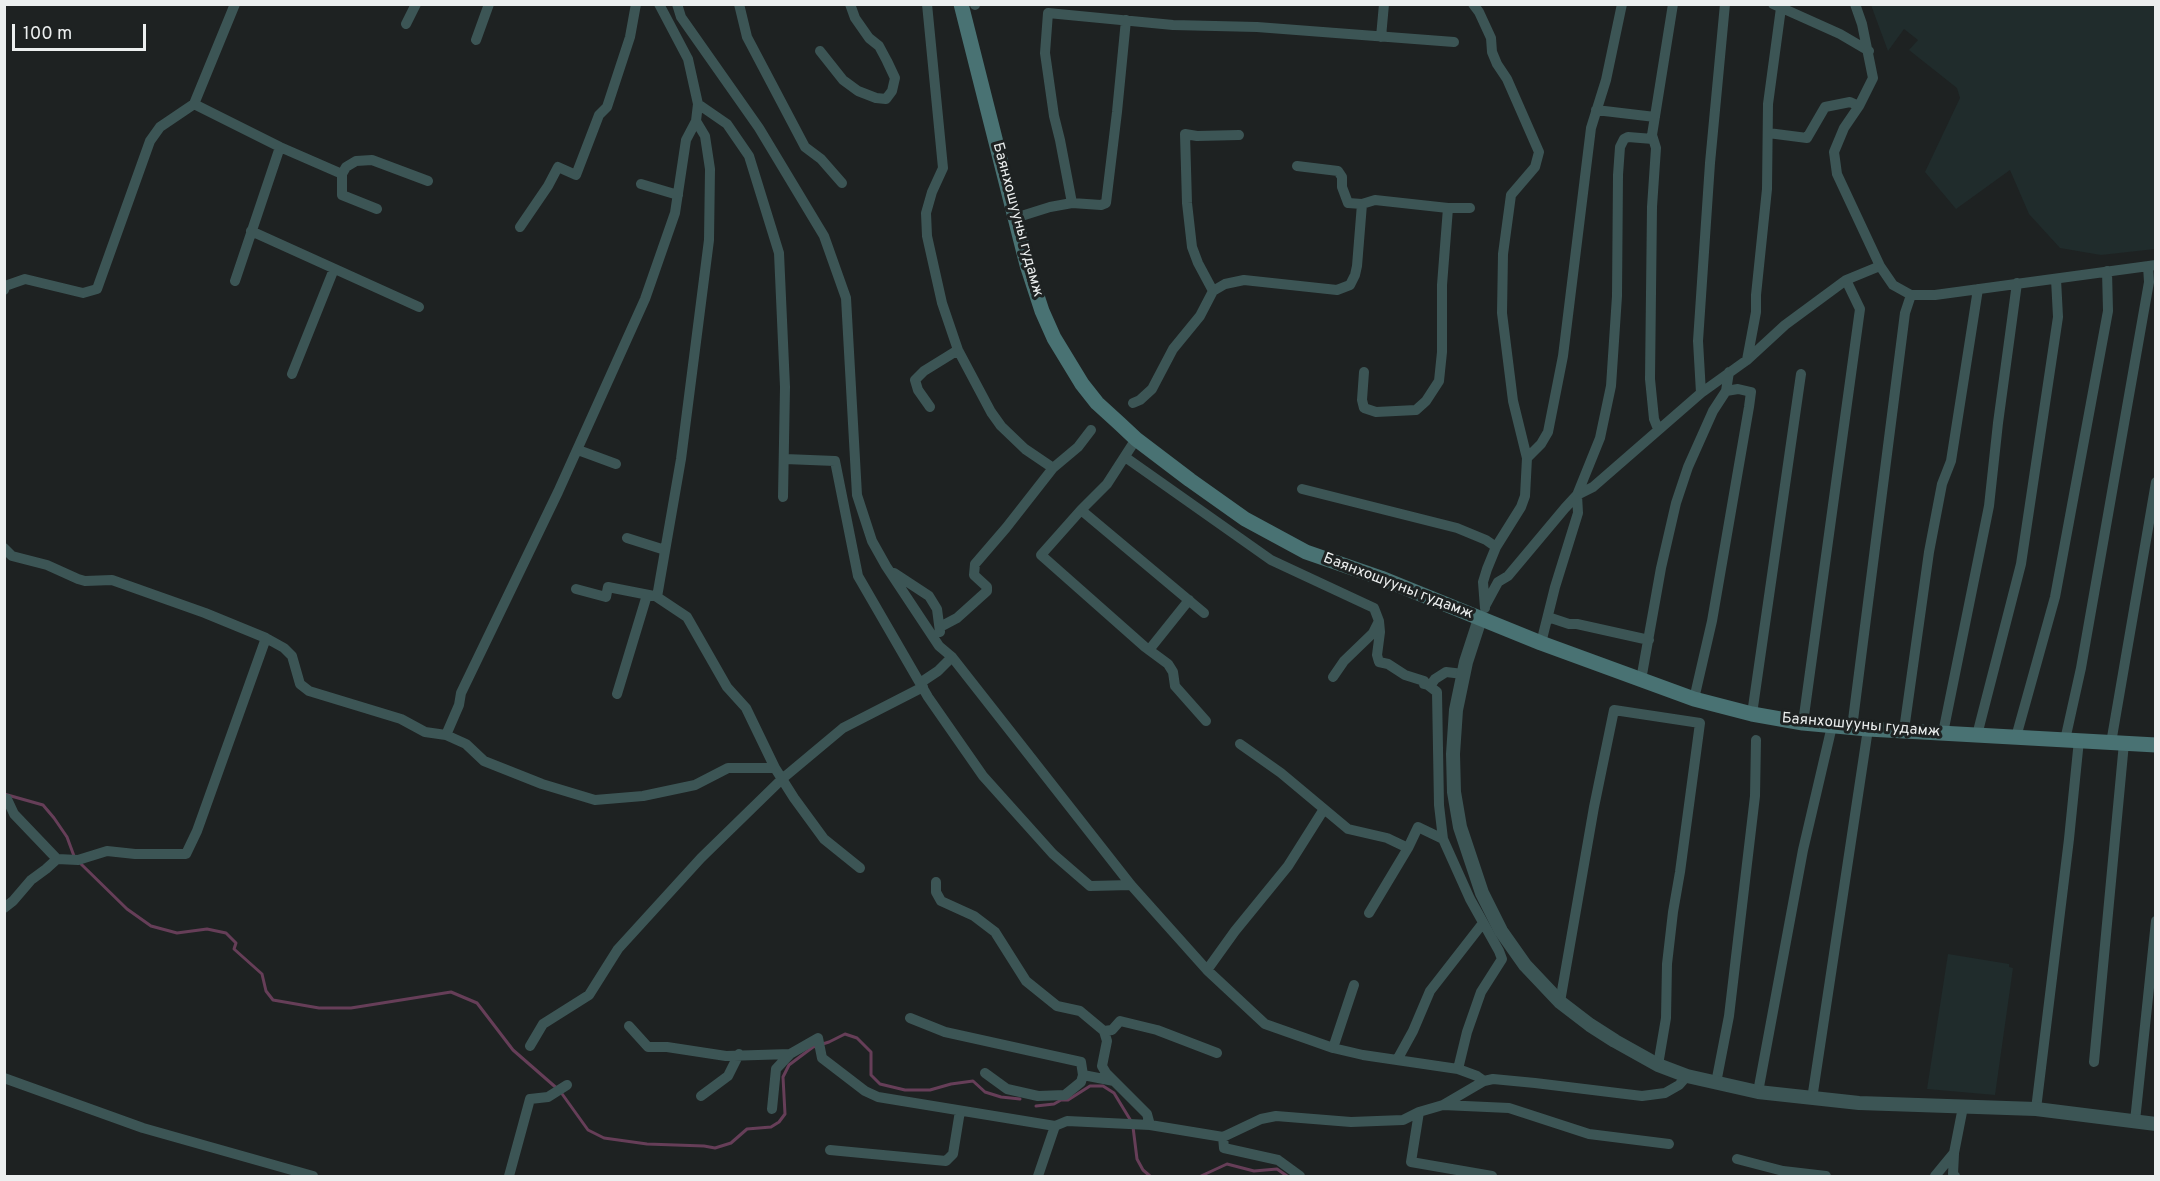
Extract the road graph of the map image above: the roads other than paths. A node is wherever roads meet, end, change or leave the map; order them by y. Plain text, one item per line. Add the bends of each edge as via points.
1 (235, 4) edge
2 (416, 4) edge
3 (489, 4) edge
4 (636, 4) edge
5 (658, 4) edge
6 (677, 4) edge
7 (738, 4) edge
8 (850, 4) edge
9 (927, 4) edge
10 (1384, 4) edge
11 (1473, 4) edge
12 (1622, 4) edge
13 (1673, 4) edge
14 (1725, 4) edge
15 (1855, 4) edge
16 (970, 5) edge
17 (1777, 6) edge
18 (1126, 20) junction
19 (406, 24) dead end
20 (1381, 37) junction
21 (476, 40) dead end
22 (1454, 42) dead end
23 (820, 51) dead end
24 (1869, 51) junction
25 (194, 104) junction
26 (698, 104) junction
27 (1859, 106) junction
28 (1596, 110) junction
29 (1654, 117) junction
30 (696, 121) junction
31 (1768, 134) junction
32 (1239, 135) dead end
33 (1653, 139) junction
34 (279, 147) junction
35 (1297, 166) dead end
36 (342, 174) junction
37 (428, 181) dead end
38 (842, 183) dead end
39 (641, 184) dead end
40 (678, 195) junction
41 (1071, 203) junction
42 (1362, 204) junction
43 (1448, 208) junction
44 (1470, 208) dead end
45 (377, 209) dead end
46 (1015, 218) junction
47 (520, 227) dead end
48 (251, 231) junction
49 (1881, 266) junction
50 (2152, 266) edge
51 (334, 269) junction
52 (2107, 271) junction
53 (2056, 279) junction
54 (1846, 280) junction
55 (234, 281) dead end
56 (2017, 284) junction
57 (1978, 289) junction
58 (4, 290) edge
59 (1213, 291) junction
60 (1911, 295) junction
61 (419, 307) dead end
62 (958, 350) junction
63 (1747, 360) junction
64 (1364, 372) dead end
65 (1729, 372) junction
66 (292, 374) dead end
67 (1801, 374) dead end
68 (1726, 391) junction
69 (1701, 393) junction
70 (1133, 404) dead end
71 (930, 407) dead end
72 (1658, 429) junction
73 (1091, 430) dead end
74 (1136, 439) junction
75 (578, 450) junction
76 (1125, 457) junction
77 (1527, 458) junction
78 (785, 459) junction
79 (616, 464) dead end
80 (1053, 468) junction
81 (2156, 482) edge
82 (1302, 489) dead end
83 (1577, 495) junction
84 (783, 497) dead end
85 (1081, 510) junction
86 (846, 522) junction
87 (627, 538) dead end
88 (872, 541) junction
89 (1496, 547) junction
90 (665, 550) junction
91 (7, 554) edge
92 (889, 570) junction
93 (576, 589) dead end
94 (652, 596) junction
95 (1189, 600) junction
96 (1204, 613) dead end
97 (1482, 613) junction
98 (1548, 617) junction
99 (1379, 621) junction
100 (940, 627) junction
101 (266, 638) junction
102 (1649, 640) junction
103 (1541, 643) junction
104 (939, 646) junction
105 (1149, 650) junction
106 (952, 657) junction
107 (1463, 674) junction
108 (1334, 677) dead end
109 (1641, 680) junction
110 (921, 685) junction
111 (1430, 686) junction
112 (617, 694) dead end
113 (1694, 699) junction
114 (1752, 714) junction
115 (1206, 721) dead end
116 (1803, 723) junction
117 (1832, 726) junction
118 (1860, 728) junction
119 (1904, 730) junction
120 (1943, 733) junction
121 (446, 735) junction
122 (1977, 735) junction
123 (2016, 737) junction
124 (1756, 740) dead end
125 (2072, 740) junction
126 (2155, 741) edge
127 (2117, 743) junction
128 (1240, 744) dead end
129 (775, 768) junction
130 (782, 779) junction
131 (7, 799) dead end
132 (1324, 809) junction
133 (1443, 839) junction
134 (1408, 848) junction
135 (57, 859) junction
136 (860, 868) dead end
137 (936, 882) dead end
138 (1131, 885) junction
139 (4, 908) edge
140 (1369, 913) dead end
141 (2156, 921) edge
142 (1483, 923) junction
143 (1502, 959) junction
144 (1525, 965) junction
145 (1206, 970) junction
146 (1354, 985) dead end
147 (1560, 1002) junction
148 (910, 1018) dead end
149 (629, 1026) dead end
150 (1104, 1031) junction
151 (530, 1046) dead end
152 (1333, 1048) junction
153 (1217, 1053) dead end
154 (739, 1054) junction
155 (790, 1054) junction
156 (1397, 1060) junction
157 (2094, 1062) dead end
158 (1658, 1065) junction
159 (1458, 1069) junction
160 (985, 1073) dead end
161 (1083, 1075) junction
162 (1687, 1076) junction
163 (4, 1078) edge
164 (1114, 1081) junction
165 (1484, 1081) junction
166 (1716, 1083) junction
167 (562, 1088) dead end
168 (1758, 1092) junction
169 (701, 1096) dead end
170 (1812, 1099) junction
171 (1443, 1105) junction
172 (1963, 1107) junction
173 (772, 1109) dead end
174 (2036, 1109) junction
175 (960, 1111) junction
176 (1419, 1112) junction
177 (2135, 1121) junction
178 (2156, 1124) edge
179 (1146, 1125) junction
180 (1055, 1126) junction
181 (1223, 1137) junction
182 (1668, 1144) dead end
183 (830, 1150) dead end
184 (1954, 1154) junction
185 (1737, 1159) dead end
186 (313, 1176) edge
187 (509, 1176) edge
188 (1038, 1176) edge
189 (1300, 1176) edge
190 (1492, 1176) edge
191 (1826, 1176) edge
192 (1935, 1176) edge
193 (1955, 1176) edge

1 - 25 street
2 - 19 street
3 - 21 street
4 - 47 street via 630,37 607,107 599,115 576,175 558,167
5 - 26 street via 688,59
6 - 88 street via 681,17 759,128 825,236 846,298 857,495
7 - 38 street via 747,37 806,147
8 - 23 street via 855,18 887,61 895,78 892,91 886,99 858,91 843,80
9 - 62 street via 943,168 926,213 927,236 942,303
10 - 20 street
11 - 77 street via 1539,152 1535,166 1511,195 1503,254 1502,313 1513,401
12 - 28 street
13 - 29 street
14 - 69 street via 1698,333
15 - 24 street
16 - 46 main road, Баянхошууны гудамж
17 - 24 street
17 - 31 street
18 - 20 street
18 - 41 street via 1106,203
18 - 41 street via 1048,13 1045,52
20 - 22 street
24 - 27 street via 1873,78
25 - 34 street
25 - 58 street via 160,127 150,141 97,289 83,292 25,279 5,286
26 - 30 street
26 - 78 street via 727,124 749,156 779,254
27 - 31 street via 1850,102 1825,107 1807,138
27 - 49 street via 1834,152 1837,174
28 - 29 street
28 - 77 street via 1553,410 1548,432
29 - 33 street
30 - 40 street via 686,140
30 - 90 street via 705,136 710,169 709,240 681,459
31 - 63 street via 1756,312
32 - 59 street via 1185,134 1192,247
33 - 72 street via 1656,148 1650,379
33 - 83 street via 1628,137 1620,147 1611,386 1600,438
34 - 36 street
34 - 48 street
35 - 42 street via 1338,171 1348,203
36 - 37 street via 356,161 372,160
36 - 45 street via 342,195
39 - 40 street
40 - 75 street via 645,299
41 - 46 street
42 - 43 street via 1375,200
42 - 59 street via 1357,266 1350,285 1337,290 1244,279
43 - 44 street
43 - 64 street via 1439,381 1416,410 1376,412 1364,408
46 - 74 main road, Баянхошууны гудамж via 1032,282 1054,338 1082,384
48 - 51 street
48 - 55 street
49 - 54 street
49 - 60 street via 1893,285
50 - 52 street
50 - 125 street via 2081,668
51 - 61 street
51 - 66 street
52 - 53 street
52 - 123 street via 2108,311 2055,597
53 - 56 street
53 - 122 street via 2058,317 2021,564
54 - 63 street via 1785,325
54 - 116 street via 1860,309
56 - 57 street
56 - 120 street via 1989,506
57 - 60 street
57 - 119 street via 1951,461 1942,484 1929,552
59 - 70 street via 1200,316 1173,349 1152,389
60 - 118 street via 1905,313
62 - 71 street via 915,380
62 - 80 street via 983,401 1001,426
63 - 65 street
65 - 68 street
65 - 69 street
67 - 114 street
68 - 102 street via 1688,467 1676,503
68 - 113 street via 1750,392 1749,407 1712,621
69 - 72 street
72 - 83 street via 1593,487
73 - 80 street
74 - 76 street
74 - 97 main road, Баянхошууны гудамж via 1245,519 1306,552
75 - 79 street
75 - 121 street via 461,693
76 - 85 street via 1107,484
76 - 99 street via 1271,560 1374,608
77 - 89 street via 1525,496
78 - 84 street
78 - 86 street via 835,461
80 - 100 street via 975,564 975,574 987,591 957,618
81 - 127 street
82 - 89 street via 1457,528
83 - 97 street via 1508,576 1498,582
83 - 98 street via 1578,513
85 - 95 street
85 - 105 street via 1041,555
86 - 88 street
86 - 110 street via 858,576
87 - 90 street
88 - 92 street
89 - 97 street via 1484,582
90 - 94 street
91 - 101 street via 85,581 112,580
92 - 100 street via 929,596 937,609
92 - 104 street
93 - 94 street via 606,597 608,587
94 - 112 street
94 - 129 street via 687,616 728,687 746,708
95 - 96 street
95 - 105 street
97 - 103 main road, Баянхошууны гудамж
97 - 107 street
98 - 102 street
98 - 103 street
99 - 108 street
99 - 111 street via 1380,662
100 - 104 street
101 - 121 street via 292,656 300,684 309,691 400,719 425,732
101 - 135 street via 186,854 107,851 78,860
102 - 109 street
103 - 109 main road, Баянхошууны гудамж
104 - 106 street
105 - 115 street via 1168,664 1175,686
106 - 110 street
106 - 138 street
107 - 111 street via 1446,672
107 - 144 street via 1453,754 1460,827 1482,893
109 - 113 main road, Баянхошууны гудамж
110 - 130 street via 843,728
110 - 138 street via 983,776 1053,854 1090,886
111 - 133 street via 1438,696
113 - 114 main road, Баянхошууны гудамж
114 - 116 main road, Баянхошууны гудамж
116 - 117 main road, Баянхошууны гудамж
117 - 118 main road, Баянхошууны гудамж
117 - 168 street via 1803,850
118 - 119 main road, Баянхошууны гудамж
118 - 170 street
119 - 120 main road, Баянхошууны гудамж
120 - 122 main road, Баянхошууны гудамж
121 - 129 street via 466,744 484,760 595,800 643,796 695,785 728,768
122 - 123 main road, Баянхошууны гудамж
123 - 125 main road, Баянхошууны гудамж
124 - 166 street via 1755,796 1729,1016
125 - 127 main road, Баянхошууны гудамж
125 - 174 street via 2068,850
126 - 127 main road, Баянхошууны гудамж
127 - 157 street
128 - 132 street
129 - 130 street
130 - 136 street via 824,839
130 - 151 street via 700,858 618,949 589,995 543,1024
131 - 135 street via 14,814
132 - 134 street via 1348,829 1387,838
132 - 145 street via 1288,866
133 - 134 street via 1418,827
133 - 142 street
134 - 140 street
135 - 139 street
137 - 150 street via 941,902 974,916 996,932 1026,981 1057,1006 1080,1011
138 - 145 street
141 - 177 street
142 - 143 street
142 - 156 street via 1430,991
143 - 144 street
143 - 159 street via 1481,992
144 - 147 street
145 - 152 street via 1265,1024
146 - 152 street
147 - 158 street via 1615,1041
147 - 158 street via 1614,710 1700,723 1673,912 1666,1018
148 - 161 street via 945,1032 1081,1062
149 - 154 street via 648,1047
150 - 153 street via 1112,1030 1120,1021 1157,1030
150 - 164 street via 1107,1041 1102,1066
152 - 156 street
154 - 155 street
154 - 169 street via 728,1076
155 - 173 street via 776,1069
155 - 175 street via 819,1043 822,1058 878,1097
156 - 159 street
158 - 162 street
159 - 165 street
160 - 161 street via 1007,1089 1038,1096 1065,1095 1082,1082
161 - 164 street
162 - 165 street via 1665,1093 1642,1096
162 - 166 street
163 - 186 street via 143,1128
164 - 179 street via 1147,1114
165 - 171 street
166 - 168 street
167 - 187 street via 548,1097 530,1099
168 - 170 street
170 - 172 street
171 - 176 street
171 - 182 street via 1509,1108 1589,1134
172 - 174 street
172 - 184 street
174 - 177 street
175 - 180 street
175 - 183 street via 953,1154 946,1161
176 - 181 street via 1403,1120 1351,1122 1276,1116
176 - 190 street via 1411,1162
177 - 178 street
179 - 180 street via 1067,1122
179 - 181 street
180 - 188 street
181 - 189 street via 1224,1148 1278,1160
184 - 192 street
184 - 193 street
185 - 191 street via 1783,1171

